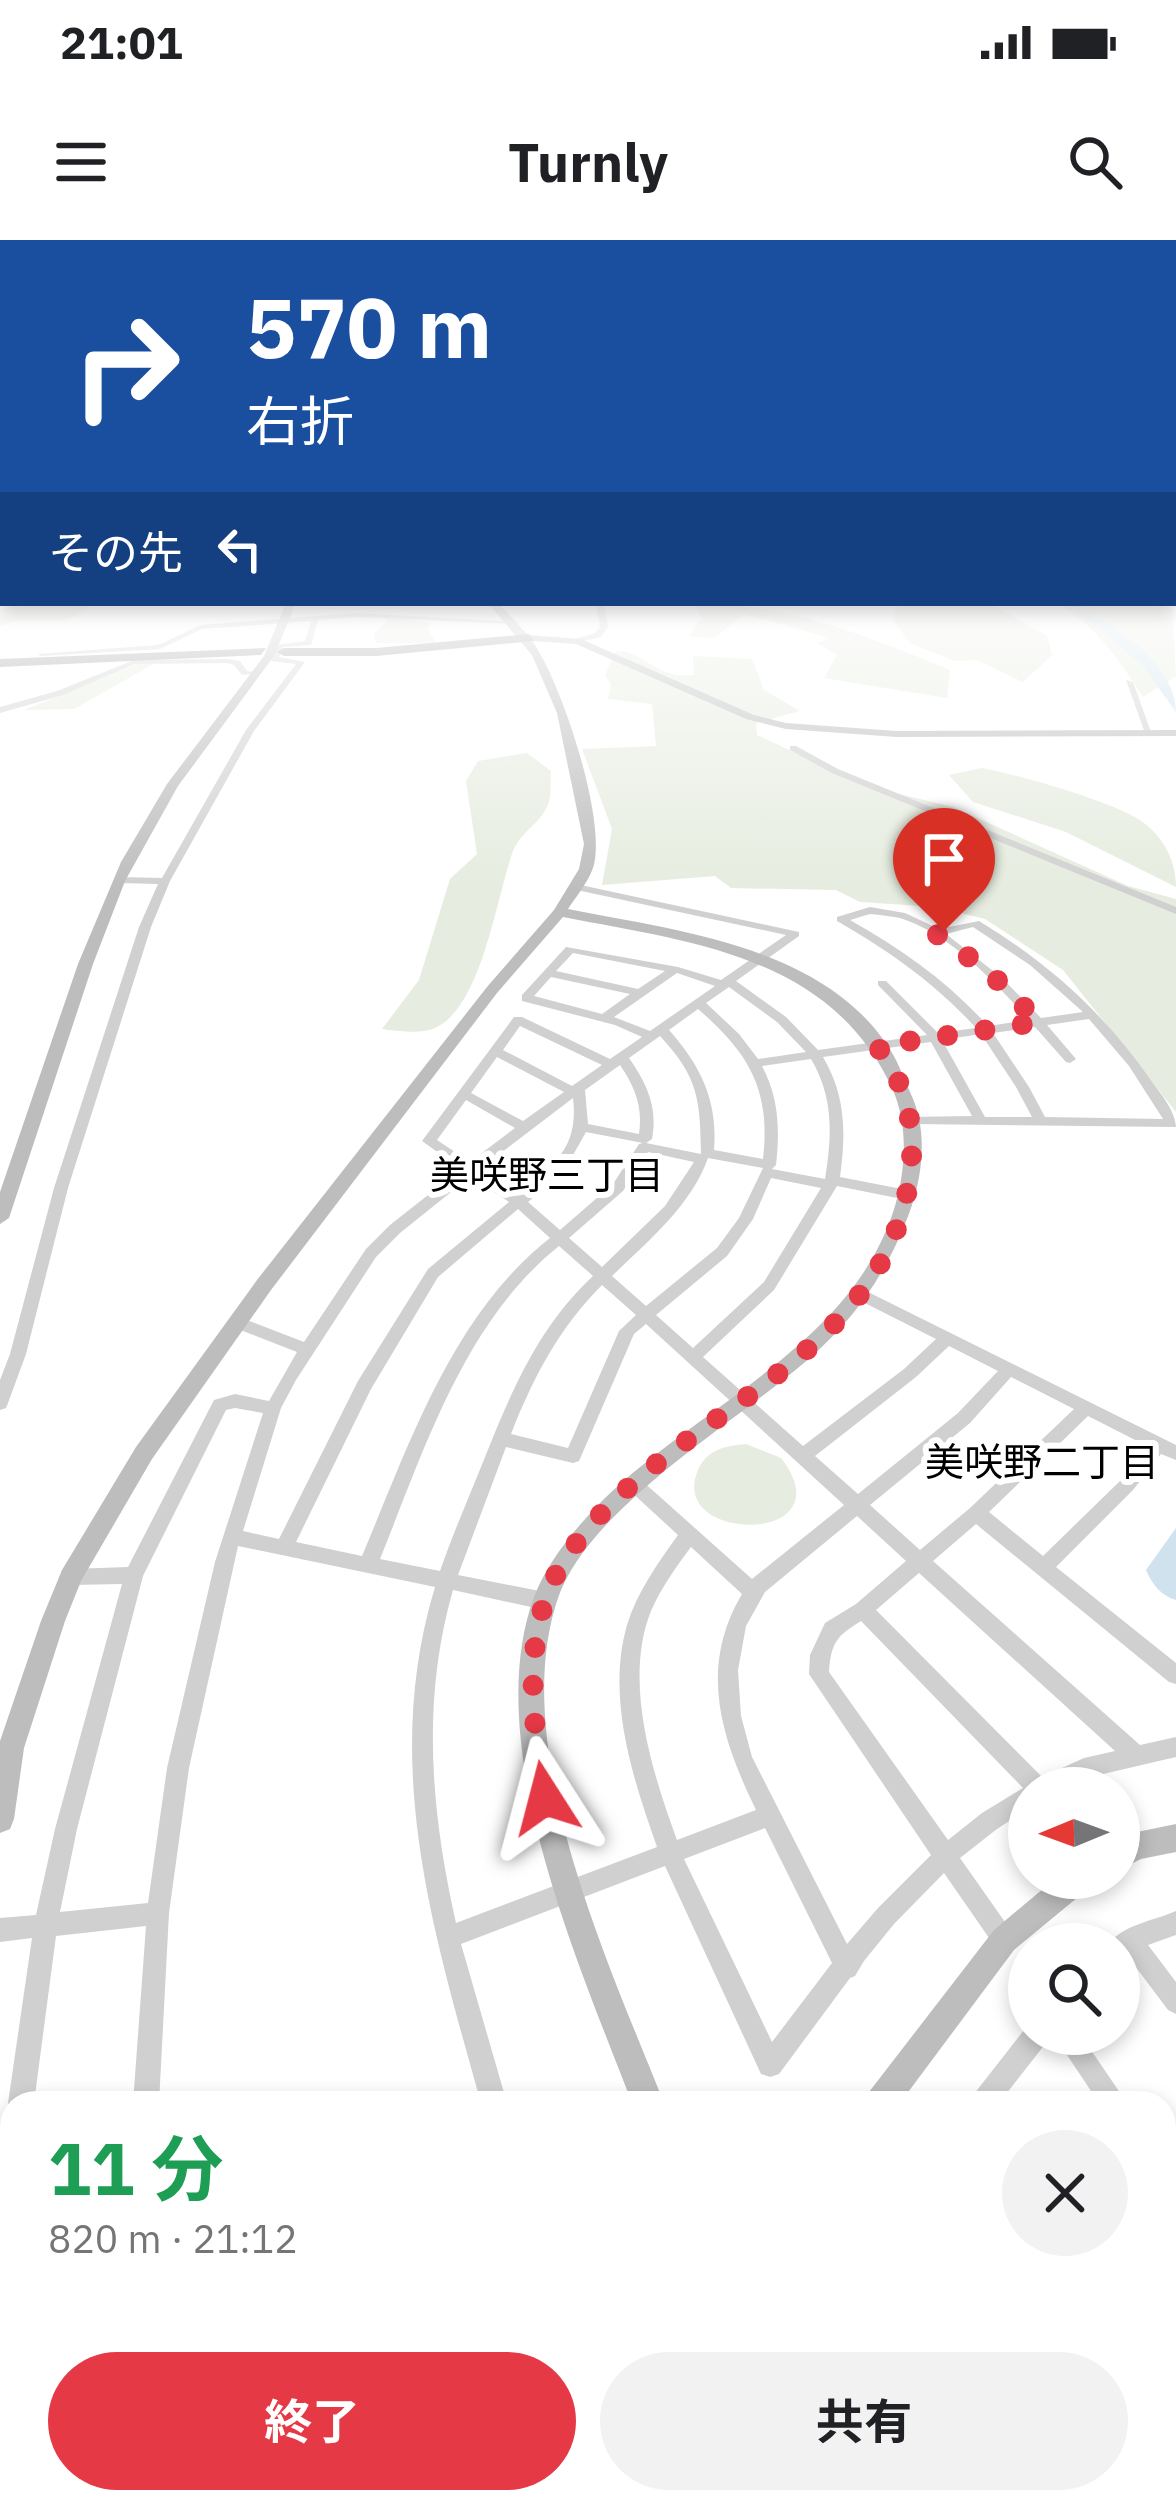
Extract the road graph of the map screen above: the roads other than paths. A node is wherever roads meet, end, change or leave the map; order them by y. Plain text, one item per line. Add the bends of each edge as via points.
1 (96, 680) edge
2 (251, 680) edge
3 (287, 680) edge
4 (554, 680) edge
5 (666, 680) edge
6 (1129, 682) dead end
7 (0, 710) edge
8 (1149, 734) junction
9 (1176, 734) edge
10 (793, 748) dead end
11 (119, 880) junction
12 (165, 880) junction
13 (576, 887) junction
14 (1176, 911) edge
15 (560, 912) junction
16 (935, 933) junction
17 (758, 957) junction
18 (674, 970) junction
19 (547, 974) junction
20 (725, 982) junction
21 (882, 983) dead end
22 (640, 993) junction
23 (698, 1002) junction
24 (1091, 1015) junction
25 (604, 1018) junction
26 (1039, 1022) junction
27 (986, 1030) junction
28 (657, 1033) junction
29 (935, 1037) junction
30 (877, 1046) junction
31 (494, 1050) junction
32 (815, 1055) junction
33 (1070, 1059) dead end
34 (617, 1062) junction
35 (755, 1064) junction
36 (576, 1091) junction
37 (462, 1093) junction
38 (912, 1120) junction
39 (981, 1121) junction
40 (1041, 1122) junction
41 (1174, 1123) edge
42 (524, 1126) junction
43 (583, 1127) junction
44 (644, 1143) junction
45 (705, 1156) junction
46 (471, 1168) junction
47 (768, 1168) junction
48 (831, 1183) junction
49 (907, 1195) junction
50 (519, 1202) junction
51 (0, 1218) edge
52 (561, 1238) junction
53 (602, 1276) junction
54 (860, 1294) junction
55 (642, 1316) junction
56 (236, 1322) junction
57 (947, 1337) junction
58 (306, 1348) junction
59 (693, 1358) junction
60 (1010, 1369) junction
61 (744, 1402) junction
62 (0, 1403) edge
63 (273, 1408) junction
64 (1086, 1408) junction
65 (501, 1439) junction
66 (1167, 1449) edge
67 (803, 1456) junction
68 (634, 1484) junction
69 (857, 1505) junction
70 (976, 1513) junction
71 (688, 1536) junction
72 (232, 1537) junction
73 (285, 1545) junction
74 (919, 1559) junction
75 (369, 1562) junction
76 (1044, 1568) junction
77 (134, 1575) junction
78 (70, 1577) junction
79 (447, 1580) junction
80 (753, 1592) junction
81 (545, 1601) junction
82 (863, 1610) junction
83 (1174, 1672) edge
84 (1176, 1747) edge
85 (6, 1749) edge
86 (1134, 1754) junction
87 (1020, 1767) edge
88 (1088, 1767) edge
89 (1008, 1808) edge
90 (768, 1816) junction
91 (0, 1819) edge
92 (1176, 1838) edge
93 (1140, 1845) edge
94 (672, 1852) junction
95 (944, 1854) junction
96 (569, 1892) junction
97 (1054, 1899) edge
98 (158, 1913) junction
99 (1176, 1923) edge
100 (46, 1924) junction
101 (0, 1930) edge
102 (1140, 1936) edge
103 (447, 1938) junction
104 (1004, 1940) junction
105 (1140, 1960) edge
106 (847, 1968) junction
107 (1176, 2002) edge
108 (1021, 2055) edge
109 (1080, 2055) edge
110 (23, 2091) edge
111 (147, 2091) edge
112 (491, 2091) edge
113 (643, 2091) edge
114 (889, 2091) edge
115 (993, 2091) edge
116 (1105, 2091) edge

1 - 7 street
2 - 11 street via 159,808
3 - 12 street
4 - 13 street via 590,844
5 - 8 street via 786,726
6 - 8 street
8 - 9 street
10 - 14 street
11 - 12 street
11 - 51 street
12 - 62 street via 61,1188
13 - 15 street
13 - 17 street via 795,934
15 - 17 street
15 - 56 street
16 - 24 street via 975,923 1022,951
16 - 26 street
16 - 27 street via 892,910 860,909 841,919 934,975
17 - 20 street
17 - 30 street via 822,988
18 - 19 street via 570,949
18 - 20 street
18 - 22 street
19 - 22 street
19 - 25 street via 526,1000
20 - 23 street
20 - 32 street via 768,1008
21 - 29 street
22 - 25 street
23 - 28 street
23 - 35 street
24 - 26 street
24 - 41 street
25 - 28 street
26 - 27 street
26 - 33 street
27 - 29 street
27 - 40 street
28 - 34 street
28 - 45 street via 702,1080 710,1115
29 - 30 street
29 - 39 street
30 - 32 street
30 - 38 street
31 - 34 street via 522,1020
31 - 36 street
31 - 37 street
32 - 35 street
32 - 48 street via 842,1121
34 - 36 street
34 - 44 street via 646,1096
35 - 47 street via 776,1125
36 - 42 street
36 - 43 street
37 - 42 street
37 - 46 street via 429,1141
38 - 39 street
38 - 49 street
39 - 40 street
40 - 41 street
42 - 46 street
43 - 44 street
43 - 50 street via 559,1168
44 - 45 street
44 - 52 street via 625,1182
45 - 47 street
45 - 53 street via 669,1216
46 - 50 street
46 - 58 street via 371,1253
47 - 48 street
47 - 55 street via 722,1252
48 - 49 street
48 - 59 street via 770,1286
49 - 54 street via 894,1238
50 - 52 street
50 - 73 street via 433,1274 364,1386
52 - 53 street
52 - 75 street via 482,1322
53 - 55 street
53 - 65 street via 555,1328
54 - 57 street
54 - 61 street
55 - 59 street
55 - 65 street via 619,1344 573,1456
56 - 58 street
56 - 78 street
57 - 60 street
57 - 67 street
58 - 63 street
59 - 61 street
60 - 64 street
60 - 69 street via 964,1418
61 - 67 street
61 - 68 street
63 - 72 street
63 - 77 street via 220,1405
64 - 66 street
64 - 70 street
65 - 79 street
66 - 76 street
67 - 69 street
68 - 71 street
68 - 81 street via 561,1566
69 - 74 street
69 - 80 street
70 - 74 street
70 - 76 street
71 - 80 street
71 - 94 street via 651,1589 633,1638 630,1684 636,1746
72 - 73 street
72 - 98 street via 178,1768
73 - 75 street
74 - 82 street
74 - 86 street
75 - 79 street
76 - 83 street
77 - 78 street
77 - 100 street
78 - 85 street
79 - 81 street
79 - 103 street via 428,1649 419,1752 423,1820
80 - 90 street via 727,1660 733,1730
81 - 96 street via 535,1734
82 - 87 street
82 - 95 street via 832,1629 819,1674
84 - 86 street
85 - 91 street
86 - 88 street
89 - 95 street
90 - 94 street
90 - 106 street
92 - 93 street
94 - 96 street
94 - 106 street via 770,2065
95 - 104 street
95 - 106 street
96 - 103 street
96 - 113 street
97 - 104 street
98 - 100 street
98 - 111 street
99 - 102 street
100 - 101 street
100 - 110 street
103 - 112 street
104 - 114 street
105 - 107 street
108 - 115 street
109 - 116 street

